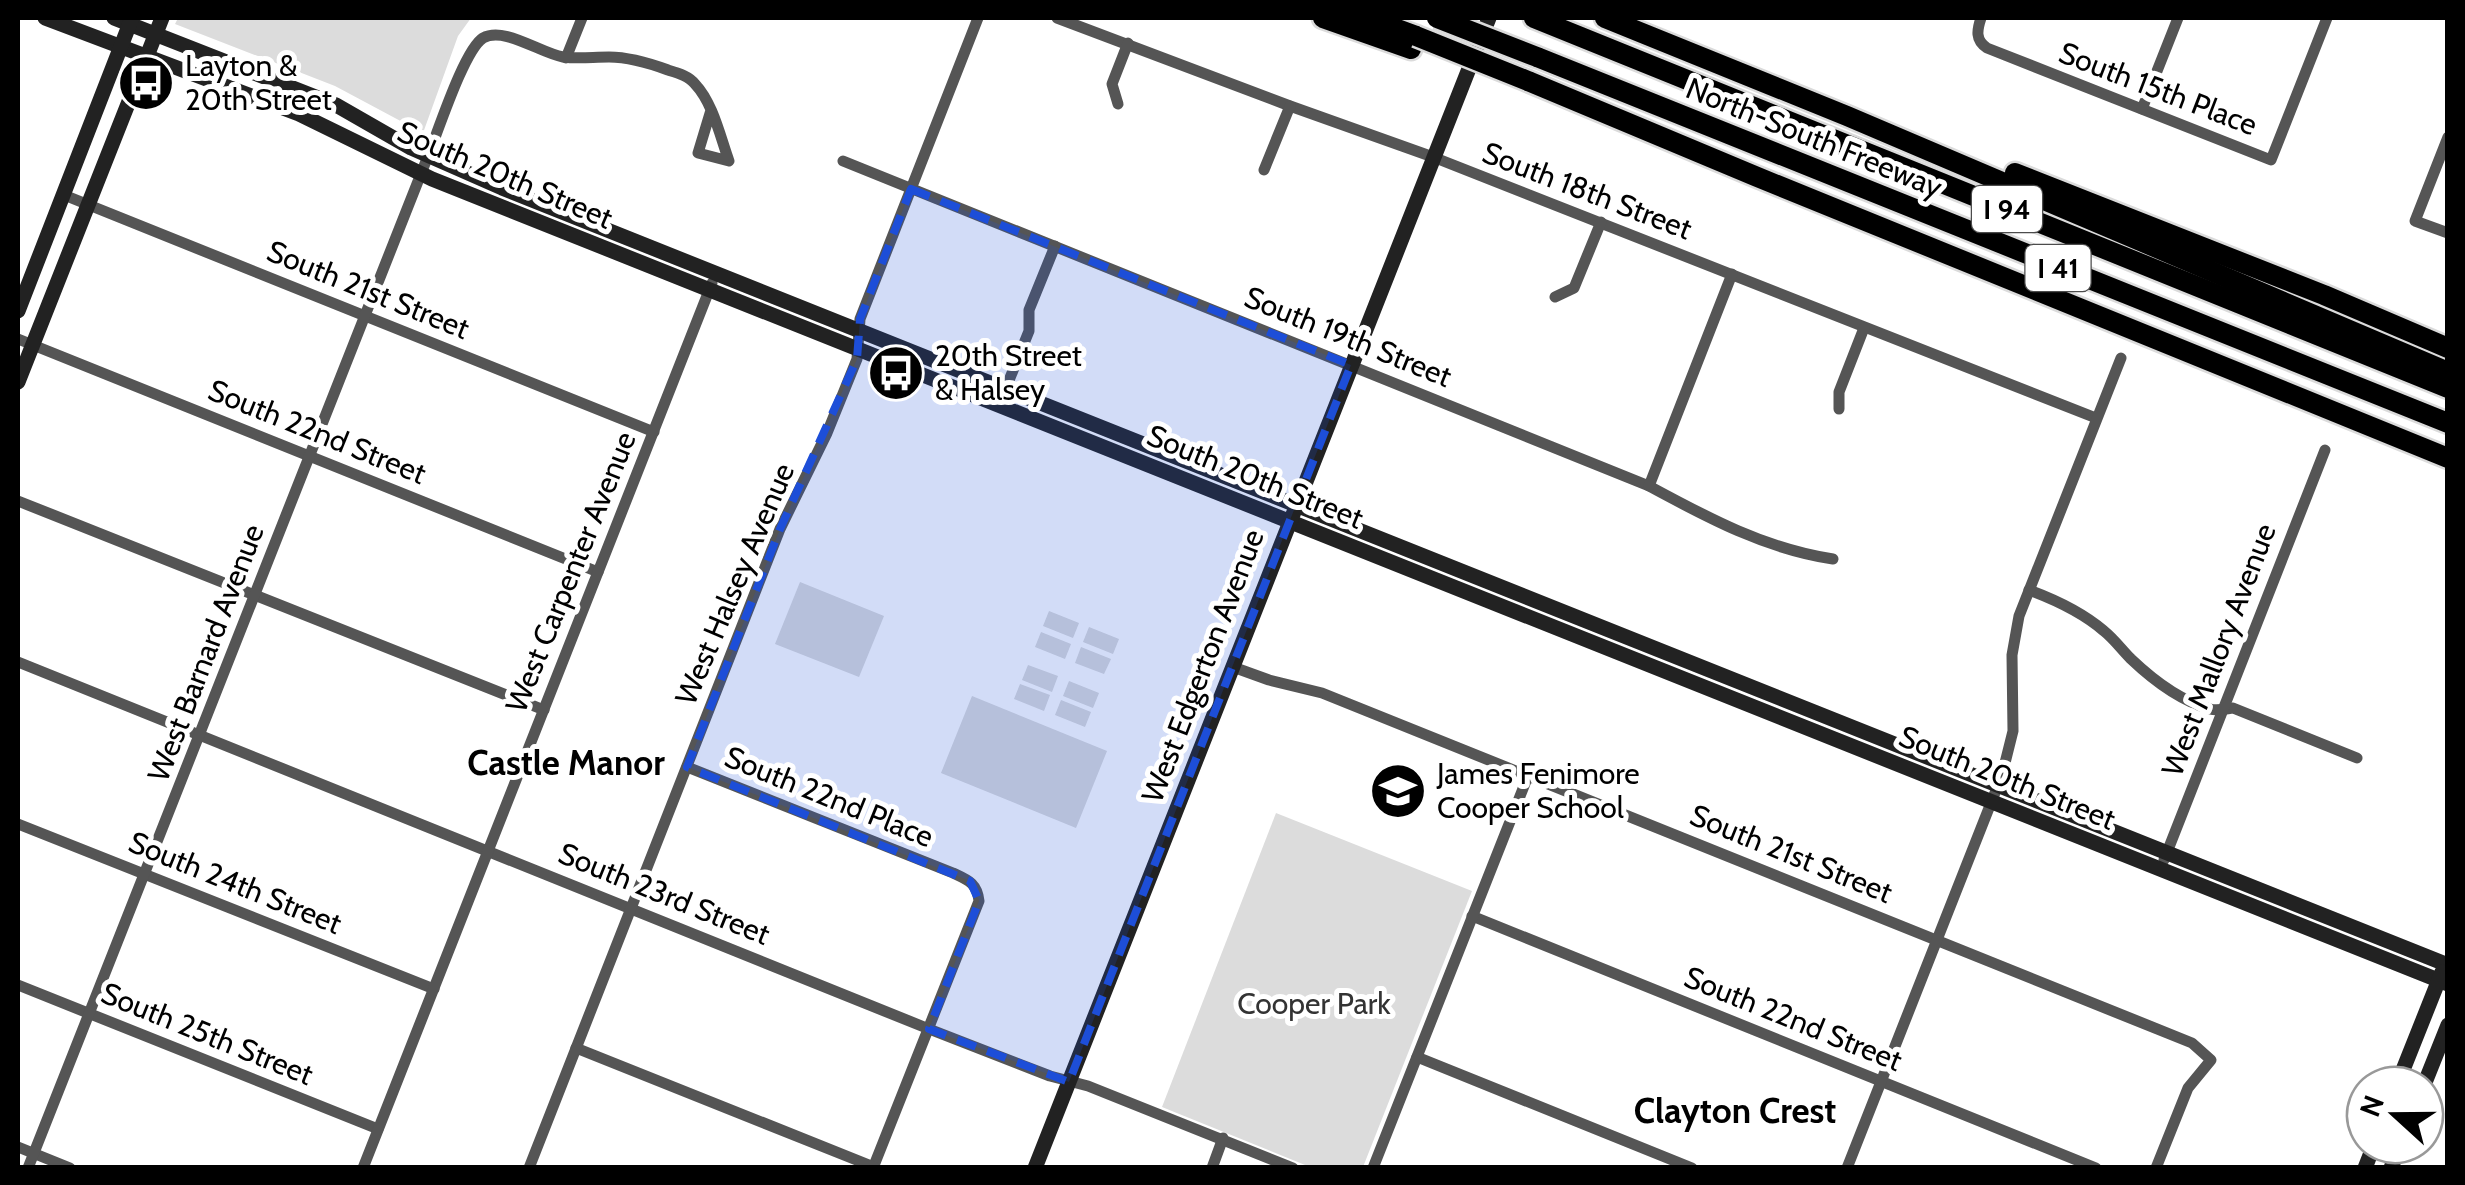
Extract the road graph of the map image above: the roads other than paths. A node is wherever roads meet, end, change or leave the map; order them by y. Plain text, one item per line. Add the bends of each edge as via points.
1 (45, 18) edge
2 (162, 18) edge
3 (582, 18) edge
4 (978, 18) edge
5 (1057, 18) edge
6 (1323, 18) edge
7 (1368, 18) edge
8 (1437, 18) edge
9 (1489, 18) edge
10 (1605, 18) edge
11 (1981, 18) edge
12 (2178, 18) edge
13 (2328, 18) edge
14 (125, 20) edge
15 (1542, 21) edge
16 (156, 34) junction
17 (1413, 42) junction
18 (1128, 43) junction
19 (120, 46) junction
20 (147, 57) junction
21 (566, 58) junction
22 (1118, 104) dead end
23 (1290, 106) junction
24 (2142, 109) junction
25 (711, 110) dead end
26 (1847, 116) junction
27 (2448, 137) edge
28 (428, 156) junction
29 (1433, 157) junction
30 (843, 162) dead end
31 (1264, 170) dead end
32 (422, 173) junction
33 (911, 189) junction
34 (64, 195) junction
35 (88, 204) junction
36 (1601, 222) junction
37 (2448, 233) edge
38 (1054, 246) junction
39 (716, 274) junction
40 (1732, 274) junction
41 (710, 290) junction
42 (1555, 298) dead end
43 (18, 310) edge
44 (365, 316) junction
45 (1864, 328) junction
46 (858, 330) junction
47 (25, 342) edge
48 (2448, 348) edge
49 (859, 349) junction
50 (2121, 358) dead end
51 (1351, 365) junction
52 (2448, 372) edge
53 (18, 382) edge
54 (2448, 388) edge
55 (1006, 389) junction
56 (1000, 405) junction
57 (1840, 408) dead end
58 (2096, 418) junction
59 (2448, 424) edge
60 (654, 432) junction
61 (2324, 450) dead end
62 (310, 456) junction
63 (2448, 458) edge
64 (1650, 486) junction
65 (18, 501) edge
66 (1296, 504) junction
67 (1290, 521) junction
68 (1833, 559) dead end
69 (598, 572) junction
70 (2029, 590) junction
71 (256, 596) junction
72 (18, 662) edge
73 (1233, 667) junction
74 (2223, 709) junction
75 (544, 710) junction
76 (201, 735) junction
77 (2357, 758) dead end
78 (687, 767) junction
79 (1528, 776) junction
80 (1998, 786) junction
81 (1992, 802) junction
82 (18, 824) edge
83 (488, 850) junction
84 (2167, 853) junction
85 (2160, 869) junction
86 (146, 875) junction
87 (630, 908) junction
88 (1472, 916) junction
89 (1937, 939) junction
90 (2447, 962) edge
91 (2443, 982) edge
92 (18, 985) edge
93 (434, 989) junction
94 (90, 1014) junction
95 (2448, 1026) edge
96 (928, 1029) junction
97 (2415, 1041) junction
98 (576, 1048) junction
99 (2438, 1050) junction
100 (1417, 1057) junction
101 (2406, 1065) edge
102 (2432, 1065) edge
103 (1069, 1082) junction
104 (1882, 1082) junction
105 (378, 1129) junction
106 (1223, 1138) junction
107 (18, 1147) edge
108 (34, 1153) junction
109 (873, 1167) edge
110 (28, 1168) edge
111 (70, 1168) edge
112 (363, 1168) edge
113 (529, 1168) edge
114 (1036, 1168) edge
115 (1212, 1168) edge
116 (1293, 1168) edge
117 (1374, 1168) edge
118 (1692, 1168) edge
119 (1848, 1168) edge
120 (2096, 1168) edge
121 (2156, 1168) edge

1 - 19 street, South 20th Street
2 - 16 street
3 - 21 street
4 - 33 street, West Halsey Avenue
5 - 18 street, South 18th Street
6 - 17 highway
7 - 17 highway
8 - 59 highway, North-South Freeway / I 41, bridge
9 - 29 street, West Edgerton Avenue
10 - 26 highway, I 41
11 - 24 street, South 15th Place via 1978,35 1986,48
12 - 24 street
13 - 24 street, South 15th Place via 2271,160
14 - 16 street, South 20th Street
14 - 19 street
15 - 54 highway, North-South Freeway / I 94
16 - 20 street
16 - 28 street, South 20th Street via 336,105
17 - 63 highway, bridge via 1638,126
18 - 22 street via 1112,84
18 - 23 street, South 18th Street
19 - 20 street, South 20th Street
19 - 34 street
20 - 32 street, South 20th Street via 299,114
20 - 35 street
21 - 25 street via 612,56 672,71 697,85
21 - 28 street via 499,34 484,38 465,65
23 - 29 street, South 18th Street
23 - 31 street
26 - 48 highway via 2100,206
26 - 52 highway, I 41
27 - 37 street via 2415,221
28 - 32 street, West Barnard Avenue
28 - 39 street, South 20th Street
29 - 36 street, South 18th Street
29 - 51 street, West Edgerton Avenue
30 - 33 street, South 19th Street
32 - 41 street, South 20th Street
32 - 44 street, West Barnard Avenue
33 - 38 street, South 19th Street
33 - 46 street, West Halsey Avenue
34 - 35 street, South 21st Street
34 - 43 street
35 - 44 street, South 21st Street
35 - 47 street
36 - 40 street, South 18th Street
36 - 42 street via 1574,288
38 - 51 street, South 19th Street
38 - 55 street
39 - 41 street, West Carpenter Avenue
39 - 46 street, South 20th Street
40 - 45 street, South 18th Street
40 - 64 street
41 - 49 street, South 20th Street
41 - 60 street, West Carpenter Avenue
44 - 60 street, South 21st Street
44 - 62 street, West Barnard Avenue
45 - 57 street via 1839,392
45 - 58 street, South 18th Street
46 - 49 street, West Halsey Avenue
46 - 55 street, South 20th Street
47 - 53 street
47 - 62 street, South 22nd Street
49 - 56 street, South 20th Street
49 - 78 street, West Halsey Avenue
50 - 58 street
51 - 64 street, South 19th Street
51 - 66 street, West Edgerton Avenue
55 - 56 street
55 - 66 street, South 20th Street
56 - 67 street, South 20th Street
58 - 70 street
60 - 69 street, West Carpenter Avenue
61 - 74 street, West Mallory Avenue
62 - 69 street, South 22nd Street
62 - 71 street, West Barnard Avenue
64 - 68 street, South 19th Street via 1746,535
65 - 71 street
66 - 67 street, West Edgerton Avenue
66 - 80 street, South 20th Street
67 - 73 street, West Edgerton Avenue
67 - 81 street, South 20th Street
69 - 75 street, West Carpenter Avenue
70 - 74 street via 2085,617 2170,689
70 - 80 street via 2015,635 2013,731
71 - 75 street
71 - 76 street, West Barnard Avenue
72 - 76 street, South 23rd Street
73 - 79 street, South 21st Street via 1322,692
73 - 103 street, West Edgerton Avenue
74 - 77 street
74 - 84 street, West Mallory Avenue
75 - 83 street, West Carpenter Avenue
76 - 83 street, South 23rd Street
76 - 86 street, West Barnard Avenue
78 - 87 street, West Halsey Avenue
78 - 96 street, South 22nd Place via 970,881 978,900
79 - 88 street
79 - 89 street, South 21st Street
80 - 81 street
80 - 84 street, South 20th Street
81 - 85 street, South 20th Street
81 - 89 street
82 - 86 street, South 24th Street
83 - 87 street, South 23rd Street
83 - 93 street, West Carpenter Avenue
84 - 85 street, West Mallory Avenue
84 - 90 street, South 20th Street
85 - 91 street, South 20th Street
86 - 93 street, South 24th Street
86 - 94 street, West Barnard Avenue
87 - 96 street, South 23rd Street
87 - 98 street, West Halsey Avenue
88 - 100 street
88 - 104 street, South 22nd Street
89 - 104 street
89 - 121 street, South 21st Street via 2192,1043 2211,1060 2188,1088
90 - 91 street
91 - 97 street
92 - 94 street, South 25th Street
93 - 105 street, West Carpenter Avenue
94 - 105 street, South 25th Street
94 - 108 street, West Barnard Avenue
95 - 99 street
96 - 103 street, South 23rd Street
96 - 109 street
97 - 99 street
97 - 101 street
98 - 109 street
98 - 113 street, West Halsey Avenue
99 - 102 street
100 - 117 street
100 - 118 street
103 - 106 street, South 23rd Street
103 - 114 street, West Edgerton Avenue
104 - 119 street
104 - 120 street, South 22nd Street
105 - 112 street, West Carpenter Avenue
106 - 115 street
106 - 116 street, South 23rd Street
107 - 108 street
108 - 110 street, West Barnard Avenue
108 - 111 street

